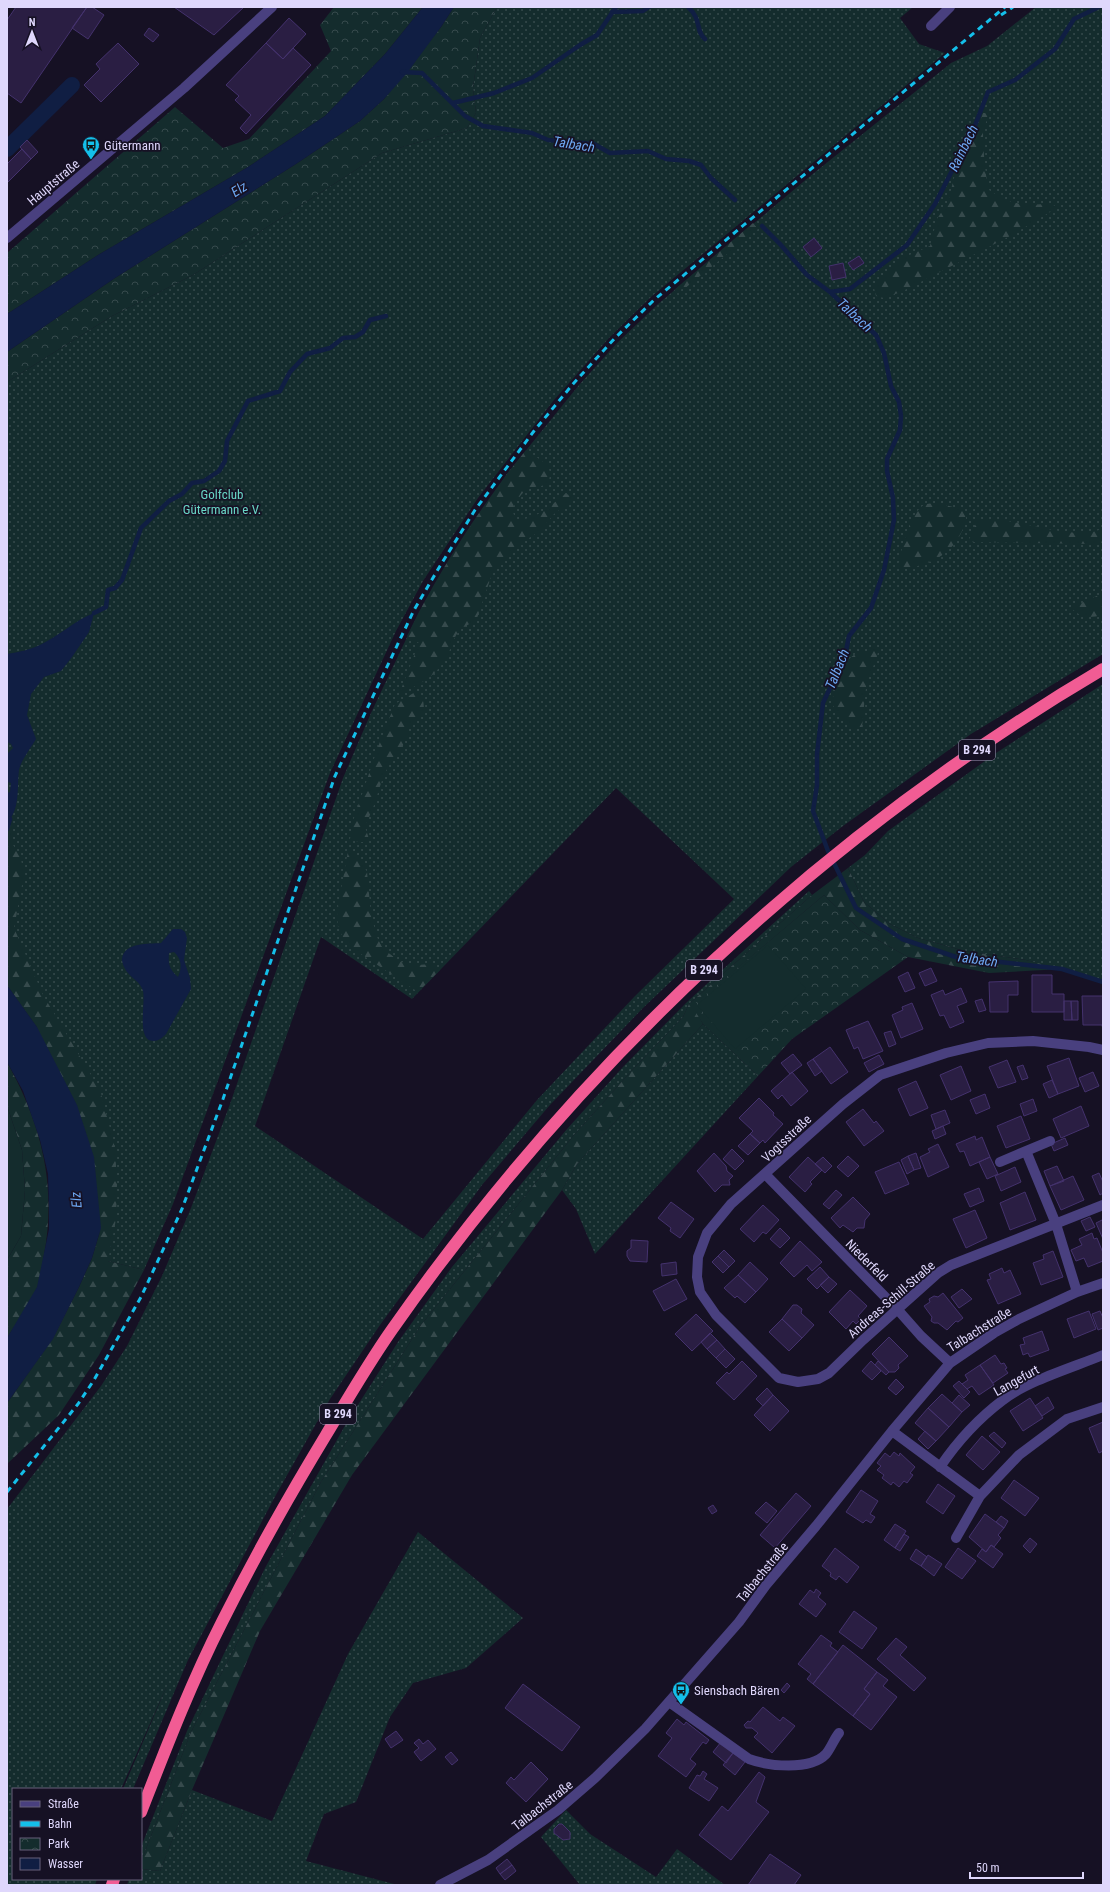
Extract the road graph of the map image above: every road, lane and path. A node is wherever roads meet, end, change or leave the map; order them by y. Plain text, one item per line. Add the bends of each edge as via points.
1 (272, 7) edge
2 (950, 7) edge
3 (931, 26) dead end
4 (7, 238) edge
5 (1103, 669) edge
6 (1103, 1050) edge
7 (1050, 1140) dead end
8 (1026, 1151) junction
9 (1000, 1162) dead end
10 (766, 1175) junction
11 (1103, 1205) edge
12 (1056, 1224) junction
13 (1103, 1283) edge
14 (1078, 1292) junction
15 (898, 1310) junction
16 (1103, 1355) edge
17 (950, 1363) junction
18 (818, 1379) joint
19 (1103, 1407) edge
20 (892, 1431) junction
21 (940, 1467) junction
22 (980, 1496) junction
23 (956, 1538) dead end
24 (669, 1702) junction
25 (839, 1733) dead end
26 (142, 1810) edge
27 (440, 1885) edge

1 - 4 street, Hauptstraße via 208,67
2 - 3 street
5 - 26 highway, B 294 via 952,767 801,881 702,972 610,1063 490,1200 390,1332 296,1484 220,1625 192,1686
6 - 10 street, Vogtsstraße via 1033,1041 988,1043 946,1053 880,1075 837,1109
7 - 8 street
8 - 9 street
8 - 12 street
10 - 15 street, Niederfeld
10 - 18 street, Vogtsstraße via 732,1204 707,1233 698,1257 697,1277 700,1292 716,1315 779,1378 798,1382
11 - 12 street, Andreas-Schill-Straße
12 - 14 street
12 - 15 street, Andreas-Schill-Straße via 951,1265 938,1273
13 - 14 street, Talbachstraße
14 - 17 street, Talbachstraße via 994,1333
15 - 17 street, Niederfeld
15 - 18 street, Andreas-Schill-Straße via 829,1373
16 - 21 street, Langefurt via 1032,1384 1003,1399 963,1438
17 - 20 street, Talbachstraße
19 - 22 street via 1067,1419 1020,1455
20 - 21 street
20 - 24 street, Talbachstraße via 766,1585 739,1622
21 - 22 street
22 - 23 street
24 - 25 street via 749,1759 762,1764 781,1766 814,1760 825,1754
24 - 27 street, Talbachstraße via 595,1778 558,1810 488,1860

